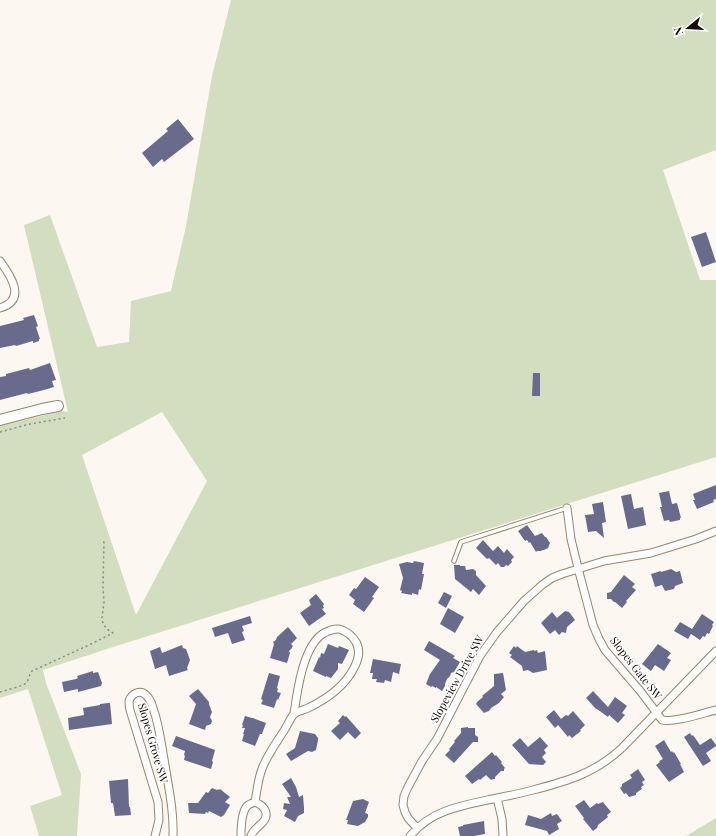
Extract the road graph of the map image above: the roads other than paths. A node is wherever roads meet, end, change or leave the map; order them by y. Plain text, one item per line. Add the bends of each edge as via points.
1 (0, 261) edge
2 (0, 308) edge
3 (58, 406) dead end
4 (0, 420) edge
5 (567, 508) joint
6 (716, 531) edge
7 (454, 561) dead end
8 (578, 568) junction
9 (716, 651) edge
10 (716, 710) edge
11 (656, 712) junction
12 (294, 714) junction
13 (497, 798) junction
14 (255, 802) junction
15 (417, 828) junction
16 (155, 836) edge
17 (173, 836) edge
18 (241, 836) edge
19 (251, 836) edge
20 (410, 836) edge
21 (503, 836) edge

1 - 2 street via 11,278 15,294 8,305
3 - 4 street
5 - 7 lane via 461,542
5 - 8 street, Slopes Gate SW
6 - 8 street, Slopeview Drive SW via 651,552
8 - 11 street, Slopes Gate SW via 593,625 605,650
8 - 15 street, Slopeview Drive SW via 552,578 524,600 480,656 404,796 405,812
9 - 11 street
10 - 11 street via 664,721
11 - 13 street via 622,748 598,767 559,783
12 - 12 street via 322,700 347,680 359,656 358,644 346,632 338,629 329,631 318,636 311,646 296,694
12 - 14 street via 262,768
13 - 15 street via 446,811
13 - 21 street
14 - 18 street via 245,808
14 - 19 street via 265,808 266,814
15 - 20 street
16 - 17 street, Slopes Grove SW via 159,820 158,802 129,704 137,692 147,696 158,725 172,808

